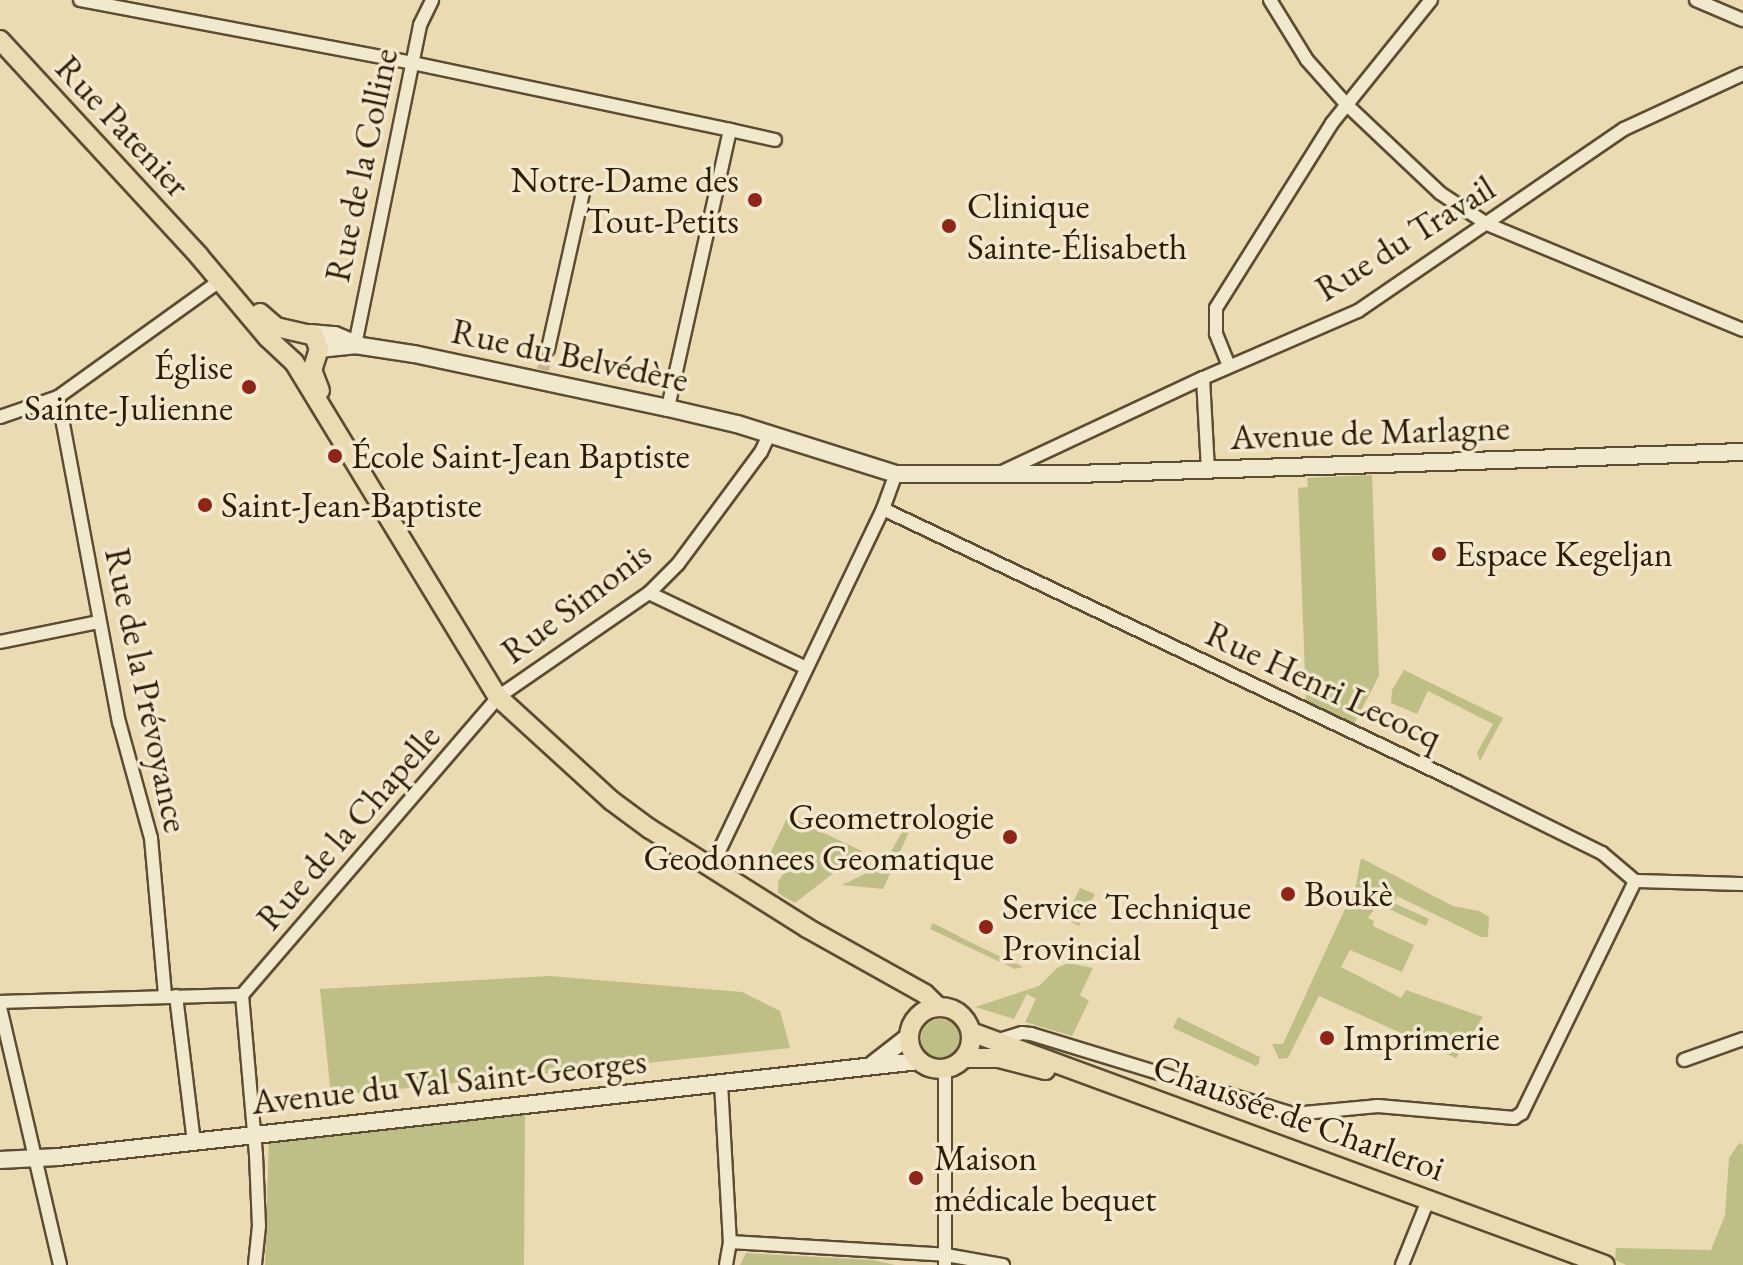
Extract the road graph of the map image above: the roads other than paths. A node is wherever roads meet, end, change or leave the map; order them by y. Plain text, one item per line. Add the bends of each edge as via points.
1 (80, 0) edge
2 (432, 0) edge
3 (1270, 0) edge
4 (1431, 0) edge
5 (1696, 0) edge
6 (1743, 20) edge
7 (0, 40) edge
8 (413, 63) junction
9 (1743, 74) edge
10 (1347, 105) junction
11 (730, 130) junction
12 (775, 140) dead end
13 (583, 193) dead end
14 (1487, 224) junction
15 (199, 256) junction
16 (218, 282) junction
17 (1743, 330) edge
18 (295, 344) junction
19 (355, 345) junction
20 (548, 349) tunnel mouth
21 (1229, 366) junction
22 (1203, 378) junction
23 (58, 397) junction
24 (668, 408) junction
25 (0, 417) edge
26 (769, 435) junction
27 (1743, 452) edge
28 (1208, 470) junction
29 (1000, 473) junction
30 (896, 474) junction
31 (883, 509) junction
32 (649, 593) junction
33 (98, 622) junction
34 (0, 642) edge
35 (806, 668) junction
36 (498, 697) junction
37 (711, 868) junction
38 (1635, 881) junction
39 (1743, 884) edge
40 (875, 969) junction
41 (242, 995) junction
42 (171, 996) junction
43 (0, 1005) edge
44 (938, 1007) junction
45 (912, 1028) junction
46 (971, 1032) junction
47 (1743, 1039) edge
48 (999, 1040) junction
49 (965, 1058) junction
50 (1684, 1060) dead end
51 (919, 1061) junction
52 (871, 1065) junction
53 (945, 1069) junction
54 (721, 1083) junction
55 (255, 1135) junction
56 (194, 1142) junction
57 (35, 1159) junction
58 (0, 1160) edge
59 (1427, 1202) junction
60 (730, 1242) junction
61 (945, 1260) edge
62 (60, 1265) edge
63 (255, 1265) edge
64 (726, 1265) edge
65 (1003, 1265) edge
66 (1402, 1265) edge
67 (1591, 1265) edge
68 (1605, 1265) edge

1 - 8 street
2 - 8 street, Rue de la Colline via 420,25
3 - 10 street via 1307,60
4 - 10 street
5 - 6 street
7 - 15 main road, Rue Patenier
8 - 11 street
8 - 19 street, Rue de la Colline
9 - 14 street, Rue du Travail via 1624,129
10 - 14 street via 1440,193
10 - 21 street via 1216,308 1216,334
11 - 12 street
11 - 24 street
13 - 20 street
14 - 17 street
14 - 21 street, Rue du Travail via 1358,311
15 - 16 main road, Rue Patenier
15 - 18 main road, Rue Patenier
16 - 18 main road, Rue Patenier
16 - 23 street
18 - 19 main road, Rue du Belvédère
18 - 36 main road via 345,440
19 - 24 main road, Rue du Belvédère via 542,375
21 - 22 street, Rue du Travail
22 - 28 street
22 - 29 street, Rue du Travail
23 - 25 street
23 - 33 street, Rue de la Prévoyance
24 - 26 main road, Rue du Belvédère
26 - 30 main road, Rue du Belvédère
26 - 32 street, Rue Simonis via 678,564
27 - 28 main road, Avenue de Marlagne
28 - 29 main road, Avenue de Marlagne
29 - 30 main road, Avenue de Marlagne
30 - 31 street
31 - 35 street
31 - 38 street, Rue Henri Lecocq via 1469,787 1602,853
32 - 35 street
32 - 36 street, Rue Simonis
33 - 34 street
33 - 42 street, Rue de la Prévoyance via 151,838
35 - 37 street
36 - 37 main road via 612,801
36 - 41 street, Rue de la Chapelle
37 - 40 main road
38 - 39 street
38 - 48 street via 1522,1113 1514,1118 1378,1106 1293,1114 1031,1034
40 - 44 main road via 925,994
40 - 45 main road via 910,1000
41 - 42 street
41 - 55 street
42 - 43 street
42 - 56 street, Rue de la Prévoyance
43 - 57 street
44 - 45 main road
44 - 46 main road via 957,1012
45 - 51 main road
45 - 52 main road
46 - 48 main road, Chaussée de Charleroi
46 - 49 main road
47 - 50 street
48 - 59 main road, Chaussée de Charleroi
49 - 53 main road
49 - 59 main road, Chaussée de Charleroi via 999,1058 1038,1067
51 - 52 main road, Avenue du Val Saint-Georges
51 - 53 main road
52 - 54 main road, Avenue du Val Saint-Georges
53 - 61 street
54 - 55 main road, Avenue du Val Saint-Georges
54 - 60 street
55 - 56 main road, Avenue du Val Saint-Georges
55 - 63 street
56 - 57 main road, Avenue du Val Saint-Georges
57 - 58 main road, Avenue du Val Saint-Georges
57 - 62 street
59 - 66 street
59 - 67 main road, Chaussée de Charleroi
59 - 68 main road, Chaussée de Charleroi
60 - 61 street
60 - 64 street
61 - 65 street

